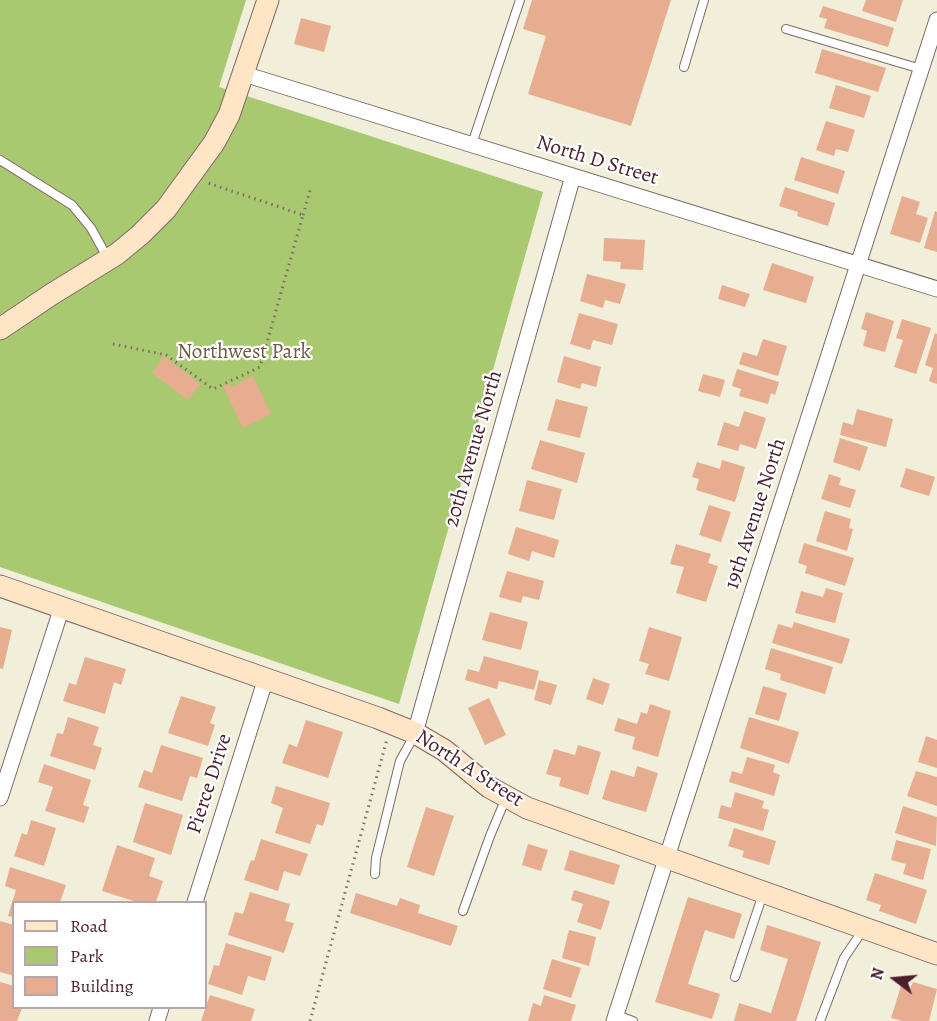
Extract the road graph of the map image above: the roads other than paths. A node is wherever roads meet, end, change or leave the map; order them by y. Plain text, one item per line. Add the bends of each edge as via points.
1 (268, 0) edge
2 (520, 0) edge
3 (704, 0) edge
4 (937, 20) edge
5 (786, 29) dead end
6 (684, 67) dead end
7 (921, 69) junction
8 (244, 74) junction
9 (472, 144) junction
10 (0, 160) edge
11 (573, 176) junction
12 (108, 259) junction
13 (858, 264) junction
14 (937, 289) edge
15 (0, 329) edge
16 (0, 586) edge
17 (62, 607) junction
18 (266, 678) junction
19 (415, 733) junction
20 (507, 797) junction
21 (0, 798) edge
22 (667, 858) junction
23 (375, 874) dead end
24 (764, 892) junction
25 (196, 901) edge
26 (463, 911) dead end
27 (864, 928) junction
28 (937, 954) edge
29 (735, 977) dead end
30 (615, 1018) edge
31 (633, 1021) edge
32 (820, 1021) edge

1 - 8 street
2 - 9 lane
3 - 6 lane
4 - 7 street, 19th Avenue North
5 - 7 lane
7 - 13 street, 19th Avenue North
8 - 9 street, North D Street
8 - 12 street via 214,143 166,209 141,235
9 - 11 street, North D Street
10 - 12 lane via 72,205 91,228
11 - 13 street, North D Street
11 - 19 street, 20th Avenue North
12 - 15 street
13 - 14 street, North D Street
13 - 22 street, 19th Avenue North
16 - 17 street, North A Street
17 - 18 street, North A Street
17 - 21 street
18 - 19 street, North A Street
18 - 25 street, Pierce Drive
19 - 20 street, North A Street
19 - 23 lane via 400,761
20 - 22 street, North A Street via 527,808
20 - 26 lane
22 - 24 street, North A Street
22 - 30 street, 19th Avenue North
24 - 27 street, North A Street
24 - 29 lane
27 - 28 street, North A Street
27 - 32 lane via 844,958
30 - 31 lane

